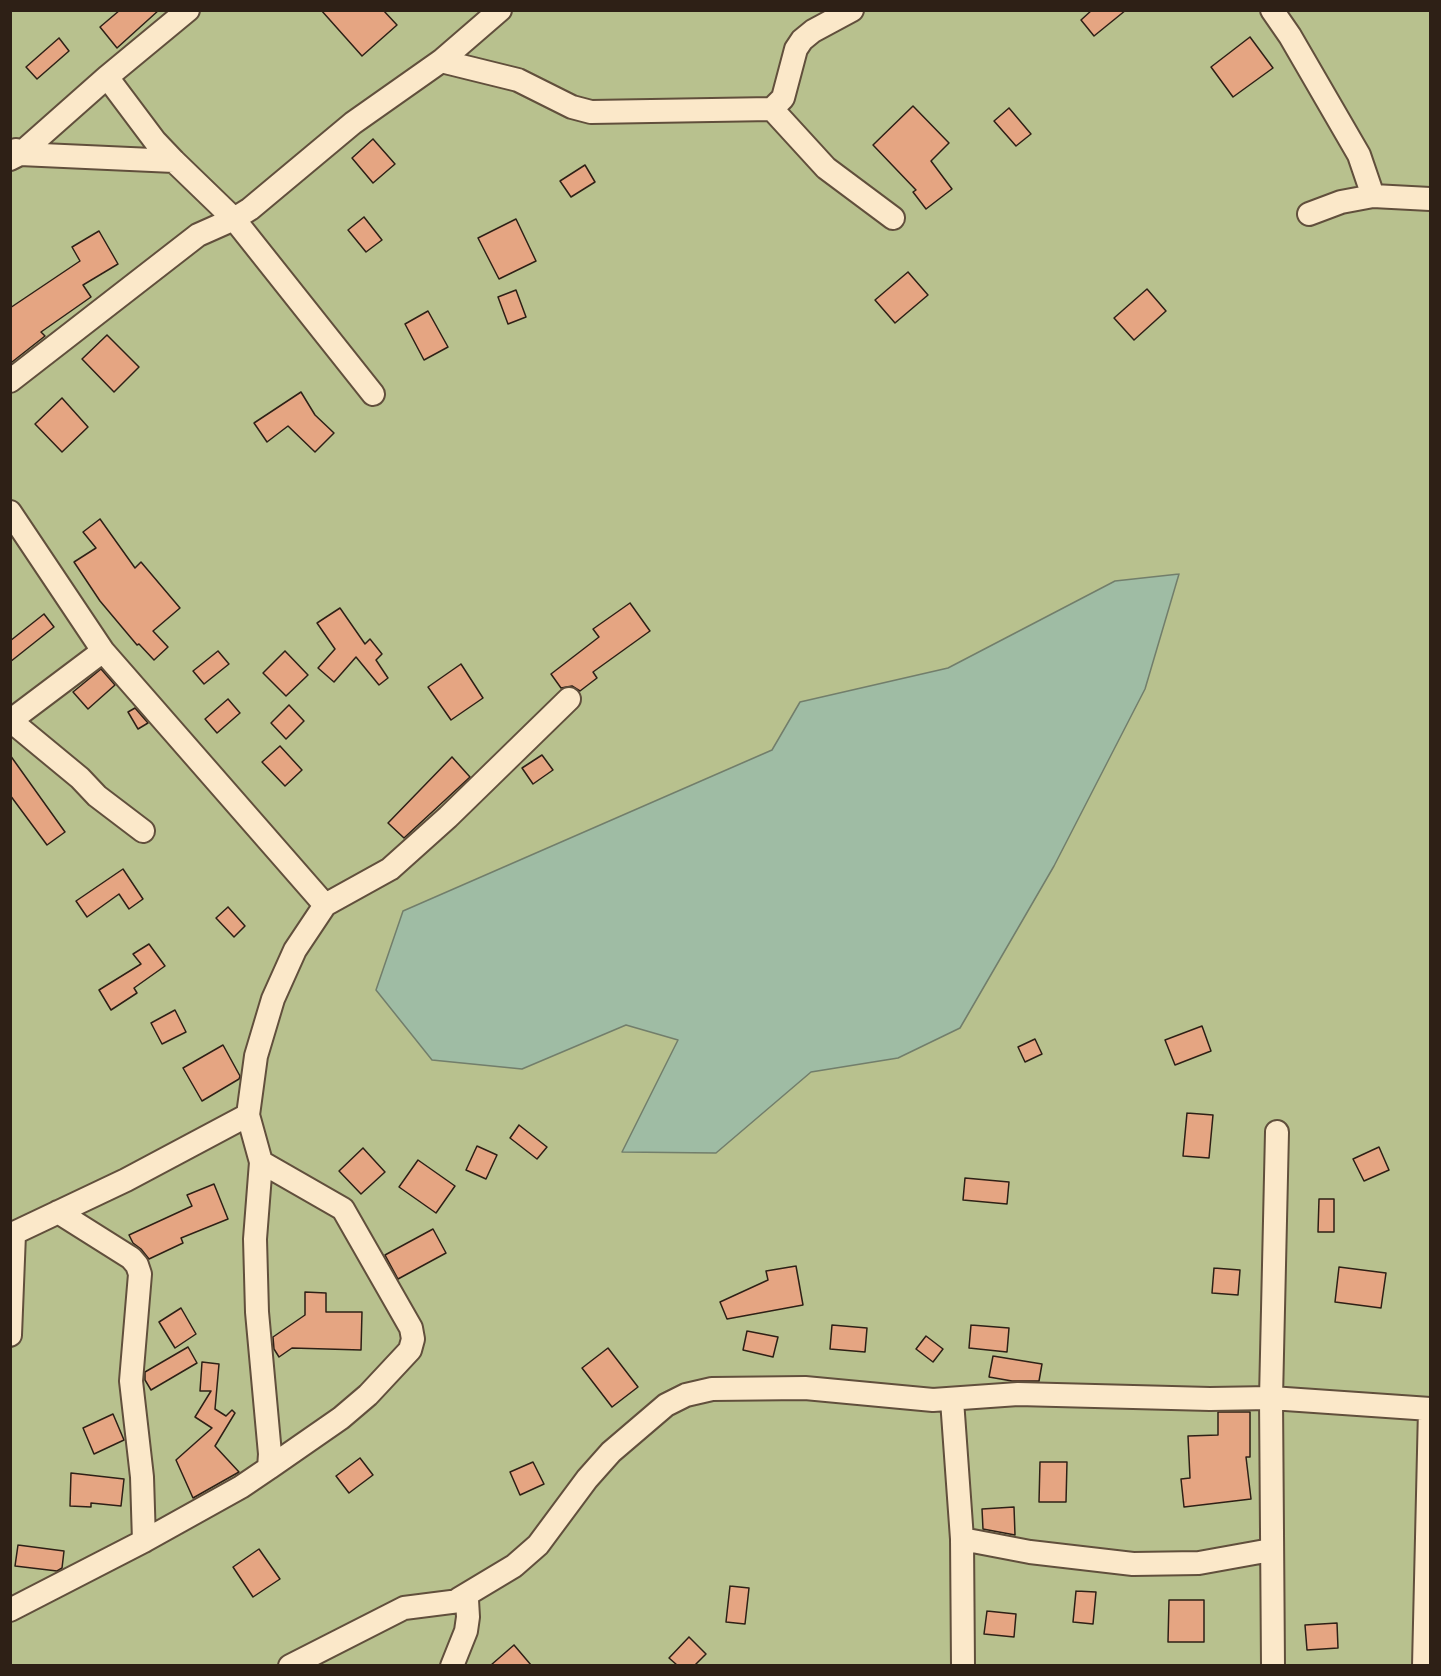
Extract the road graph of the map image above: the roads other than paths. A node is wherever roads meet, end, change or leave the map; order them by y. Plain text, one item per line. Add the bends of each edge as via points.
1 (188, 10) edge
2 (501, 10) edge
3 (852, 10) edge
4 (1272, 10) edge
5 (441, 61) junction
6 (108, 77) junction
7 (772, 109) junction
8 (14, 153) edge
9 (174, 161) junction
10 (1373, 196) junction
11 (1431, 199) edge
12 (1309, 214) dead end
13 (893, 218) dead end
14 (234, 219) junction
15 (10, 381) edge
16 (373, 394) dead end
17 (10, 512) edge
18 (103, 651) junction
19 (569, 699) dead end
20 (11, 721) edge
21 (143, 831) dead end
22 (325, 904) junction
23 (248, 1114) junction
24 (1277, 1132) dead end
25 (261, 1162) junction
26 (58, 1212) junction
27 (12, 1234) edge
28 (10, 1335) edge
29 (1271, 1398) junction
30 (952, 1400) junction
31 (1430, 1409) edge
32 (269, 1468) junction
33 (962, 1539) junction
34 (144, 1541) junction
35 (1271, 1550) junction
36 (459, 1599) junction
37 (10, 1610) edge
38 (290, 1665) edge
39 (452, 1665) edge
40 (963, 1665) edge
41 (1273, 1665) edge
42 (1424, 1665) edge

1 - 6 street
2 - 5 street
3 - 7 street via 802,40 783,98
4 - 10 street via 1359,155
5 - 7 street via 518,80 572,107 591,112
5 - 14 street via 353,123
6 - 8 street
6 - 9 street
7 - 13 street via 826,168
8 - 9 street
9 - 14 street
10 - 11 street
10 - 12 street
14 - 15 street via 198,235
14 - 16 street
17 - 18 street
18 - 20 street
18 - 22 street
19 - 22 street via 390,869
20 - 21 street
22 - 23 street via 295,950 273,999 256,1056
23 - 25 street
23 - 26 street
24 - 29 street
25 - 32 street via 255,1239 256,1301
25 - 32 street via 343,1209 411,1328 413,1339 410,1350 368,1395
26 - 27 street
26 - 34 street via 131,1258 140,1274 131,1381 142,1477
27 - 28 street
29 - 30 street via 1018,1394
29 - 31 street
29 - 35 street
30 - 33 street
30 - 36 street via 805,1388 712,1389 686,1395 666,1406 611,1452 537,1545 514,1566
31 - 42 street
32 - 34 street
33 - 35 street via 1030,1552 1133,1564 1199,1563
33 - 40 street
34 - 37 street
35 - 41 street
36 - 38 street via 404,1608
36 - 39 street via 467,1600 468,1617

